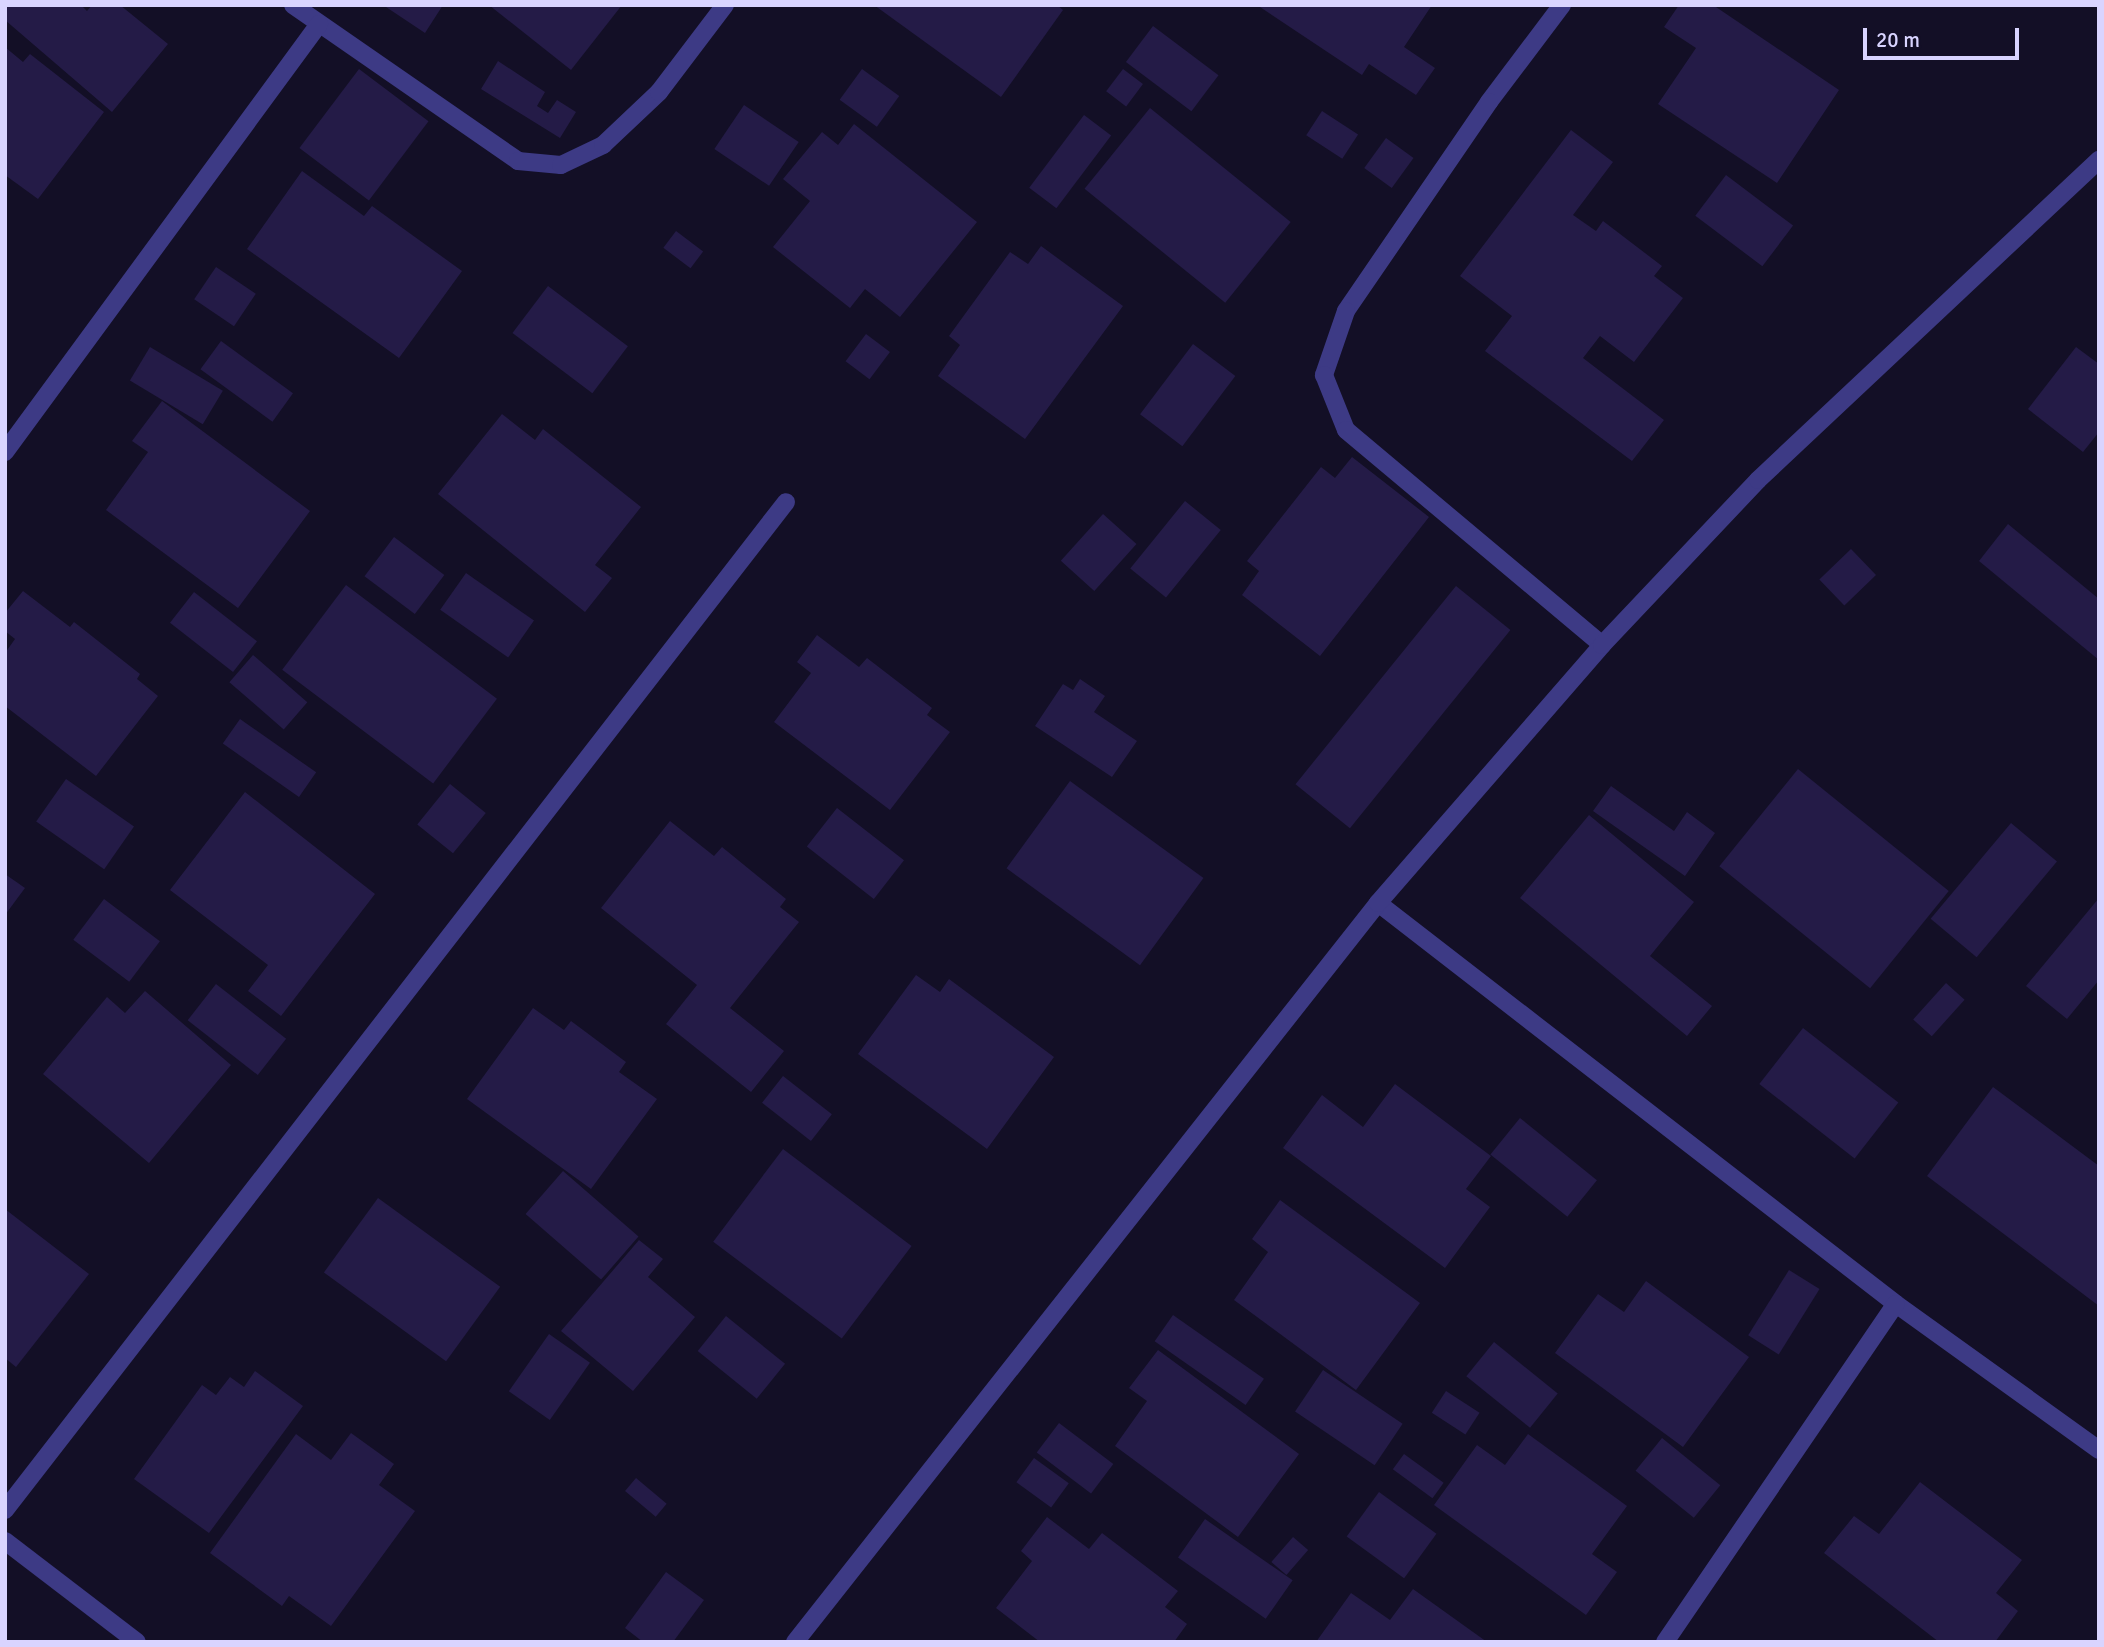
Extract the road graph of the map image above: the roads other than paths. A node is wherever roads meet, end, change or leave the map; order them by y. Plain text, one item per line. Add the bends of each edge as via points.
1 (293, 5) edge
2 (726, 5) edge
3 (1562, 5) edge
4 (319, 24) junction
5 (2099, 160) edge
6 (5, 452) edge
7 (786, 502) dead end
8 (1602, 645) junction
9 (1378, 903) junction
10 (1896, 1304) junction
11 (2099, 1450) edge
12 (5, 1510) edge
13 (5, 1541) edge
14 (137, 1642) edge
15 (795, 1642) edge
16 (1665, 1642) edge

1 - 4 street
2 - 4 street via 659,92 603,145 561,165 518,161
3 - 8 street via 1489,102 1346,311 1324,375 1346,430
4 - 6 street
5 - 8 street via 1758,480
7 - 12 street
8 - 9 street
9 - 10 street
9 - 15 street
10 - 11 street
10 - 16 street
13 - 14 street

